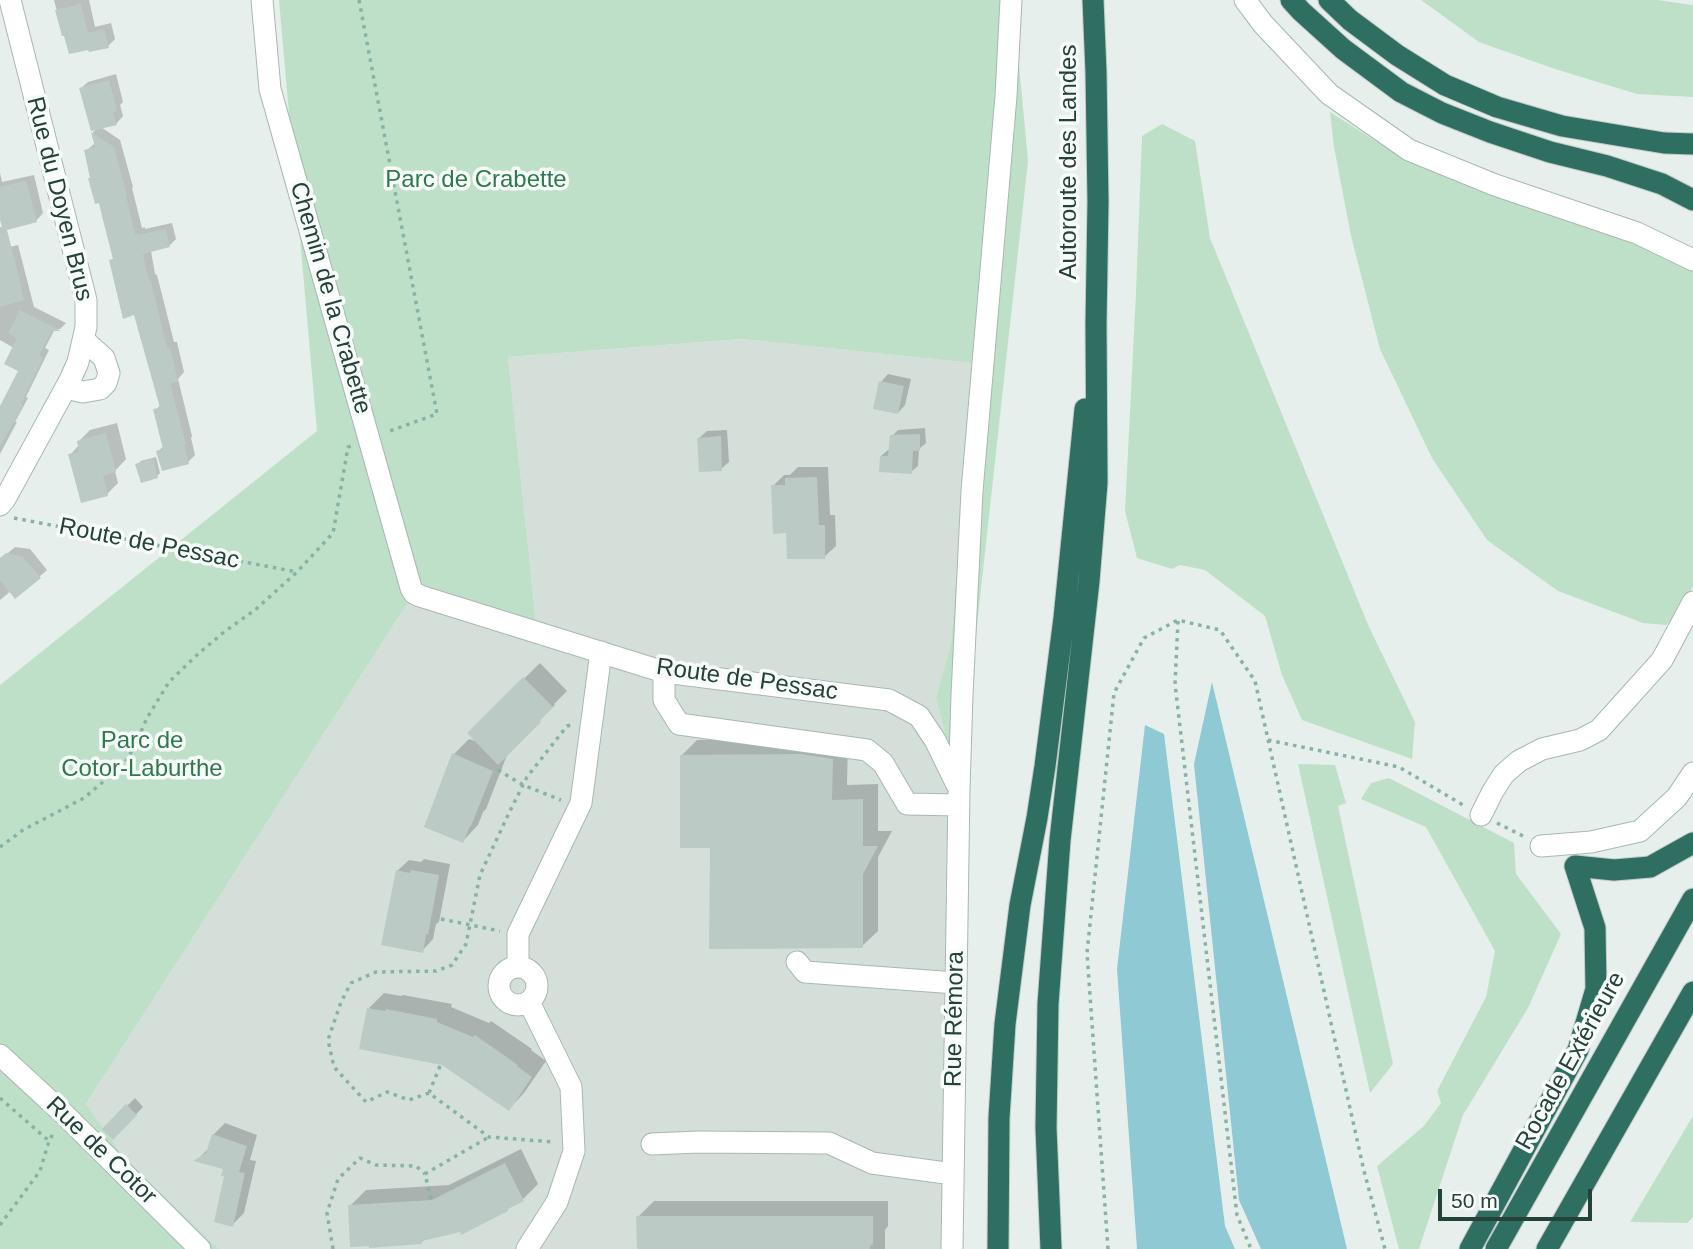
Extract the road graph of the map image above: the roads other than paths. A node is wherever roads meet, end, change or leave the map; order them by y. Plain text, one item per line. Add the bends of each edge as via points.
1 (10, 0) edge
2 (261, 0) edge
3 (1011, 0) edge
4 (1093, 0) edge
5 (1245, 0) edge
6 (1291, 0) edge
7 (1328, 0) edge
8 (1693, 144) edge
9 (1693, 200) edge
10 (1693, 260) edge
11 (1096, 324) junction
12 (84, 340) junction
13 (65, 388) junction
14 (5, 511) edge
15 (414, 593) joint
16 (1693, 602) edge
17 (601, 652) junction
18 (664, 672) junction
19 (1693, 773) edge
20 (959, 797) junction
21 (1481, 815) road end
22 (1693, 843) edge
23 (1541, 846) road end
24 (1693, 900) edge
25 (797, 962) dead end
26 (518, 966) junction
27 (956, 983) junction
28 (1693, 992) edge
29 (529, 1002) junction
30 (0, 1055) edge
31 (652, 1144) dead end
32 (953, 1174) junction
33 (200, 1249) edge
34 (527, 1249) edge
35 (952, 1249) edge
36 (998, 1249) edge
37 (1051, 1249) edge
38 (1470, 1249) edge
39 (1496, 1249) edge
40 (1547, 1249) edge

1 - 12 street, Rue du Doyen Brus via 86,300
2 - 15 street, Chemin de la Crabette via 270,89
3 - 20 street, Rue Rémora via 972,491
4 - 11 highway, Autoroute des Landes
5 - 10 street via 1329,94 1409,150 1637,233
6 - 9 highway via 1343,49 1391,85 1442,113 1550,152 1662,184
7 - 8 highway via 1397,55 1445,85 1497,107 1562,126
11 - 36 highway via 1064,618 1005,1024
11 - 37 highway via 1097,483 1048,1004 1046,1128
12 - 13 street, Rue du Doyen Brus
12 - 13 street via 104,358 109,373 106,383 83,392
13 - 14 street, Rue du Doyen Brus via 5,499
15 - 17 street, Route de Pessac
16 - 21 street via 1662,660 1599,730 1519,761 1504,774
17 - 18 street, Route de Pessac
17 - 26 street via 580,807 518,934
18 - 20 street, Route de Pessac via 890,700 919,716 935,740
18 - 20 street via 664,700 679,723 867,750 883,763 907,804
19 - 23 street via 1677,797 1640,831 1591,842
20 - 27 street, Rue Rémora
22 - 38 highway via 1650,867 1575,866 1595,928 1596,989 1578,1050
24 - 39 highway, Rocade Extérieure
25 - 27 street via 805,972
26 - 29 street via 536,977 537,992
26 - 29 street via 500,979 501,994 512,1004
27 - 32 street, Rue Rémora
28 - 40 highway
29 - 34 street via 570,1087 574,1151 557,1202
30 - 33 street, Rue de Cotor
31 - 32 street via 829,1143 872,1163
32 - 35 street, Rue Rémora

